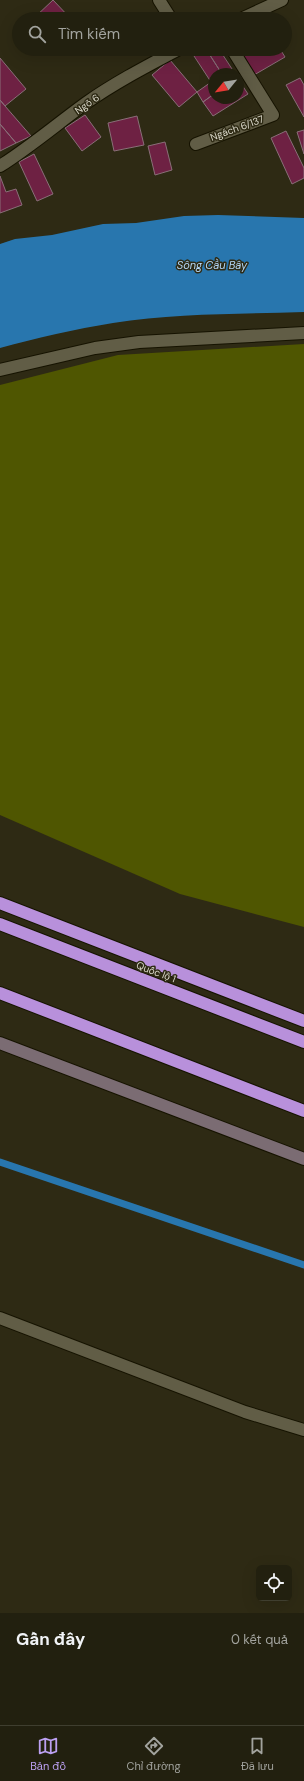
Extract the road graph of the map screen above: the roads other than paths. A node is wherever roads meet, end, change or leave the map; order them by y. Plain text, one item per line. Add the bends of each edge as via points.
1 (159, 0) edge
2 (277, 1) edge
3 (167, 12) edge
4 (255, 12) edge
5 (166, 56) edge
6 (236, 56) edge
7 (196, 144) dead end
8 (0, 166) edge
9 (304, 333) edge
10 (0, 370) edge
11 (0, 903) edge
12 (0, 924) edge
13 (0, 993) edge
14 (304, 1020) edge
15 (0, 1042) edge
16 (304, 1042) edge
17 (304, 1112) edge
18 (304, 1159) edge
19 (0, 1318) edge
20 (304, 1430) edge

1 - 3 street
2 - 4 street
5 - 8 street, Ngõ 6 via 117,83
6 - 7 street, Ngách 6/137 via 273,115
9 - 10 street via 139,342 96,348
11 - 14 highway
12 - 16 highway, Quốc lộ 1
13 - 17 highway
15 - 18 main road
19 - 20 street via 245,1412

